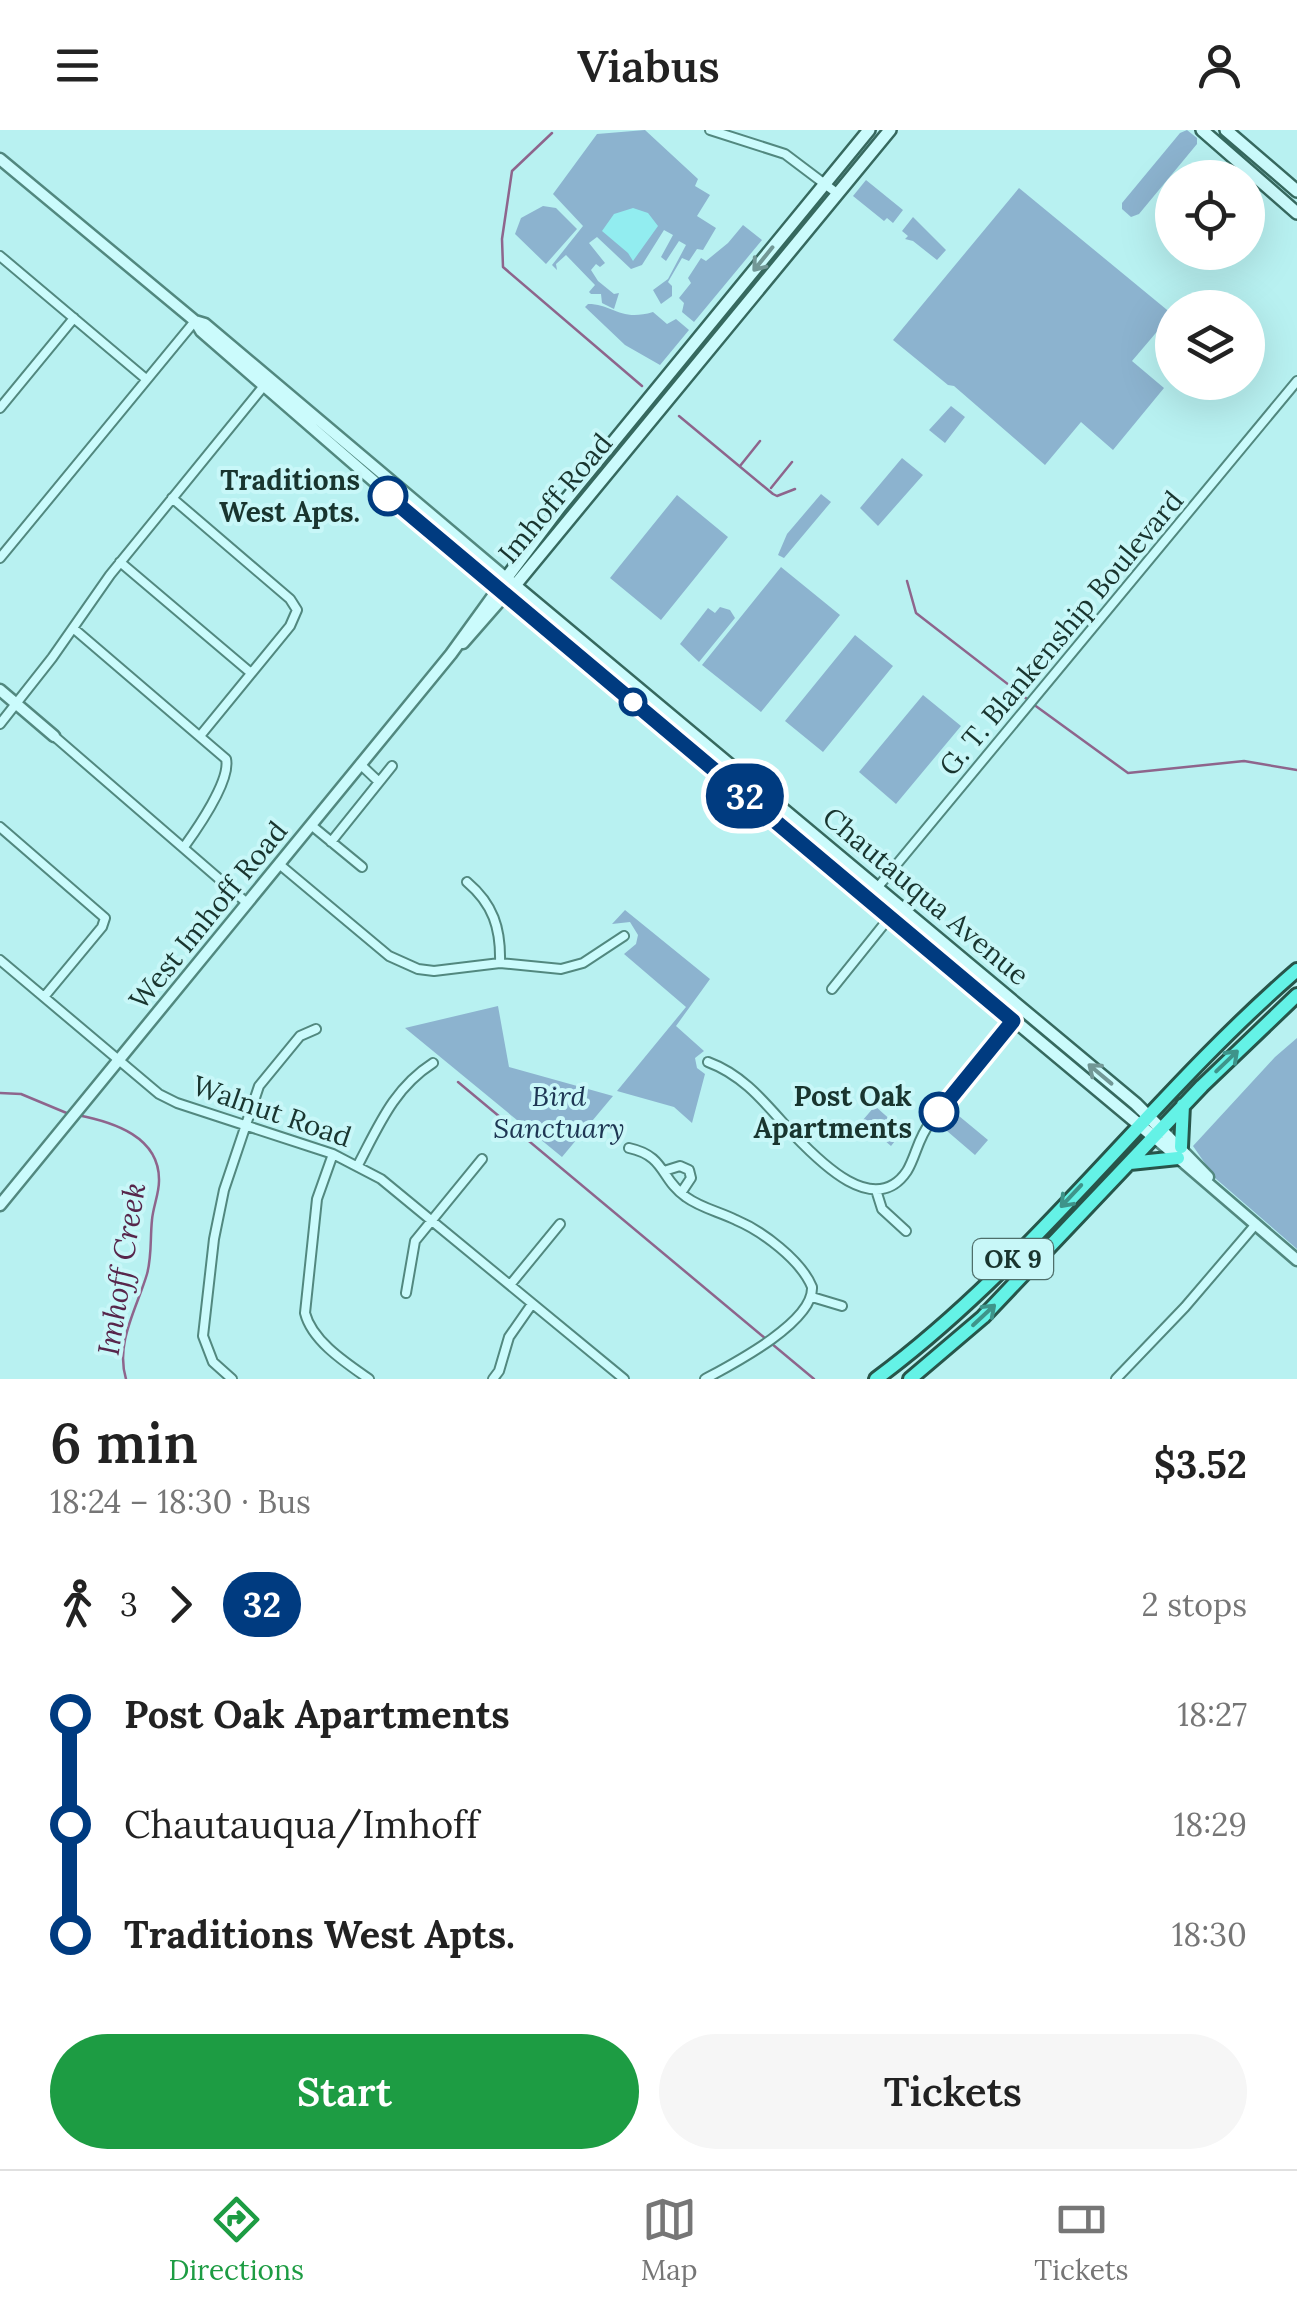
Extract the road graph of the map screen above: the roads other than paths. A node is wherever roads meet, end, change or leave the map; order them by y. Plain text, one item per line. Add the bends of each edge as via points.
1 (710, 130) edge
2 (869, 130) edge
3 (890, 130) edge
4 (1202, 130) edge
5 (1219, 133) edge
6 (0, 158) edge
7 (825, 184) junction
8 (1297, 191) edge
9 (838, 194) junction
10 (1297, 213) edge
11 (0, 257) edge
12 (74, 318) junction
13 (196, 321) junction
14 (146, 379) junction
15 (267, 383) junction
16 (1297, 384) edge
17 (0, 408) edge
18 (172, 498) junction
19 (0, 558) edge
20 (120, 562) junction
21 (511, 581) junction
22 (502, 592) junction
23 (73, 628) junction
24 (451, 654) joint
25 (251, 673) junction
26 (0, 690) edge
27 (16, 704) junction
28 (0, 724) edge
29 (54, 736) joint
30 (200, 736) junction
31 (360, 764) junction
32 (392, 766) dead end
33 (380, 782) junction
34 (311, 825) junction
35 (0, 827) edge
36 (331, 842) junction
37 (184, 847) junction
38 (278, 864) junction
39 (362, 868) dead end
40 (466, 882) dead end
41 (878, 888) junction
42 (868, 899) junction
43 (248, 903) junction
44 (899, 906) junction
45 (889, 917) junction
46 (624, 936) dead end
47 (0, 960) edge
48 (500, 962) junction
49 (1297, 970) edge
50 (832, 989) dead end
51 (1297, 996) edge
52 (44, 997) junction
53 (1023, 1010) junction
54 (1013, 1021) junction
55 (316, 1029) dead end
56 (119, 1060) junction
57 (708, 1062) dead end
58 (434, 1063) dead end
59 (1184, 1105) junction
60 (1143, 1121) junction
61 (244, 1125) junction
62 (1157, 1133) junction
63 (629, 1148) dead end
64 (1180, 1153) junction
65 (333, 1154) junction
66 (482, 1158) dead end
67 (1130, 1163) junction
68 (358, 1165) junction
69 (664, 1171) junction
70 (876, 1190) junction
71 (681, 1194) junction
72 (0, 1206) edge
73 (432, 1219) junction
74 (560, 1224) dead end
75 (1256, 1224) junction
76 (906, 1231) dead end
77 (1297, 1260) edge
78 (510, 1285) junction
79 (406, 1293) dead end
80 (812, 1297) junction
81 (532, 1304) junction
82 (842, 1306) dead end
83 (232, 1379) edge
84 (369, 1379) edge
85 (493, 1379) edge
86 (624, 1379) edge
87 (705, 1379) edge
88 (876, 1379) edge
89 (910, 1379) edge
90 (1116, 1379) edge

1 - 7 street via 786,154
2 - 7 main road, Imhoff Road
3 - 9 main road, Imhoff Road
4 - 5 main road
5 - 8 main road
5 - 10 main road
6 - 13 street, Chautauqua Avenue
7 - 9 street
7 -> 21 main road, Imhoff Road
9 - 21 main road, Imhoff Road
11 - 12 street
12 - 14 street
12 - 17 street
13 - 14 street
13 - 15 street, Chautauqua Avenue
14 - 19 street
15 - 18 street
15 - 21 street, Chautauqua Avenue
15 - 22 street, Chautauqua Avenue
16 - 41 street, G. T. Blankenship Boulevard
18 - 20 street
18 - 25 street via 297,610
20 - 23 street
20 - 25 street
21 - 22 main road, Imhoff Road
21 - 41 main road, Chautauqua Avenue
22 - 24 street, Imhoff Road
22 - 42 main road, Chautauqua Avenue
23 - 27 street
23 - 30 street
24 - 31 street, West Imhoff Road
25 - 30 street
26 - 27 street
27 - 28 street
27 - 29 street
29 - 37 street
30 - 37 street via 228,769
31 - 33 street
31 - 34 street, West Imhoff Road
32 - 33 street
33 - 36 street
34 - 36 street
34 - 38 street, West Imhoff Road
35 - 52 street via 105,918
36 - 39 street
37 - 43 street
38 - 43 street, West Imhoff Road
38 - 48 street via 402,964 434,972
40 - 48 street via 494,916
41 - 42 street, G. T. Blankenship Boulevard
41 - 44 main road, Chautauqua Avenue
42 - 45 main road, Chautauqua Avenue
43 - 56 street, West Imhoff Road
44 - 45 street
44 - 53 main road, Chautauqua Avenue
45 - 50 street
45 - 54 main road, Chautauqua Avenue
46 - 48 street via 561,970
47 - 52 street, Walnut Road
49 - 60 highway, OK 9
59 -> 51 highway, OK 9
52 - 56 street, Walnut Road
53 - 54 street
60 -> 53 main road, Chautauqua Avenue
54 - 60 main road, Chautauqua Avenue
54 - 70 street via 927,1126 903,1176
55 - 61 street via 300,1036 262,1080
56 - 61 street, Walnut Road via 159,1094
56 - 72 street, West Imhoff Road
57 - 70 street via 726,1068 767,1103 848,1182
58 - 68 street via 398,1092
59 - 62 highway, OK 9
59 - 64 highway
60 - 62 main road, Chautauqua Avenue
60 -> 88 highway, OK 9 via 998,1276
61 - 65 street, Walnut Road
61 - 83 street via 218,1216 203,1336 213,1362
62 - 64 street
62 - 67 highway, OK 9
63 - 69 street via 654,1157
64 - 67 highway
64 - 75 street
65 - 68 street, Walnut Road
65 - 84 street via 317,1199 304,1306 319,1338
66 - 73 street
89 -> 67 highway, OK 9 via 984,1317
68 - 73 street, Walnut Road
69 - 71 street
69 - 71 street via 689,1170
70 - 76 street via 882,1209
71 - 80 street via 763,1236 806,1275
73 - 78 street, Walnut Road
73 - 79 street via 414,1245
74 - 78 street
75 - 77 street
75 - 90 street
78 - 81 street, Walnut Road
80 - 82 street
80 - 87 street via 778,1334
81 - 85 street via 509,1337
81 - 86 street, Walnut Road

